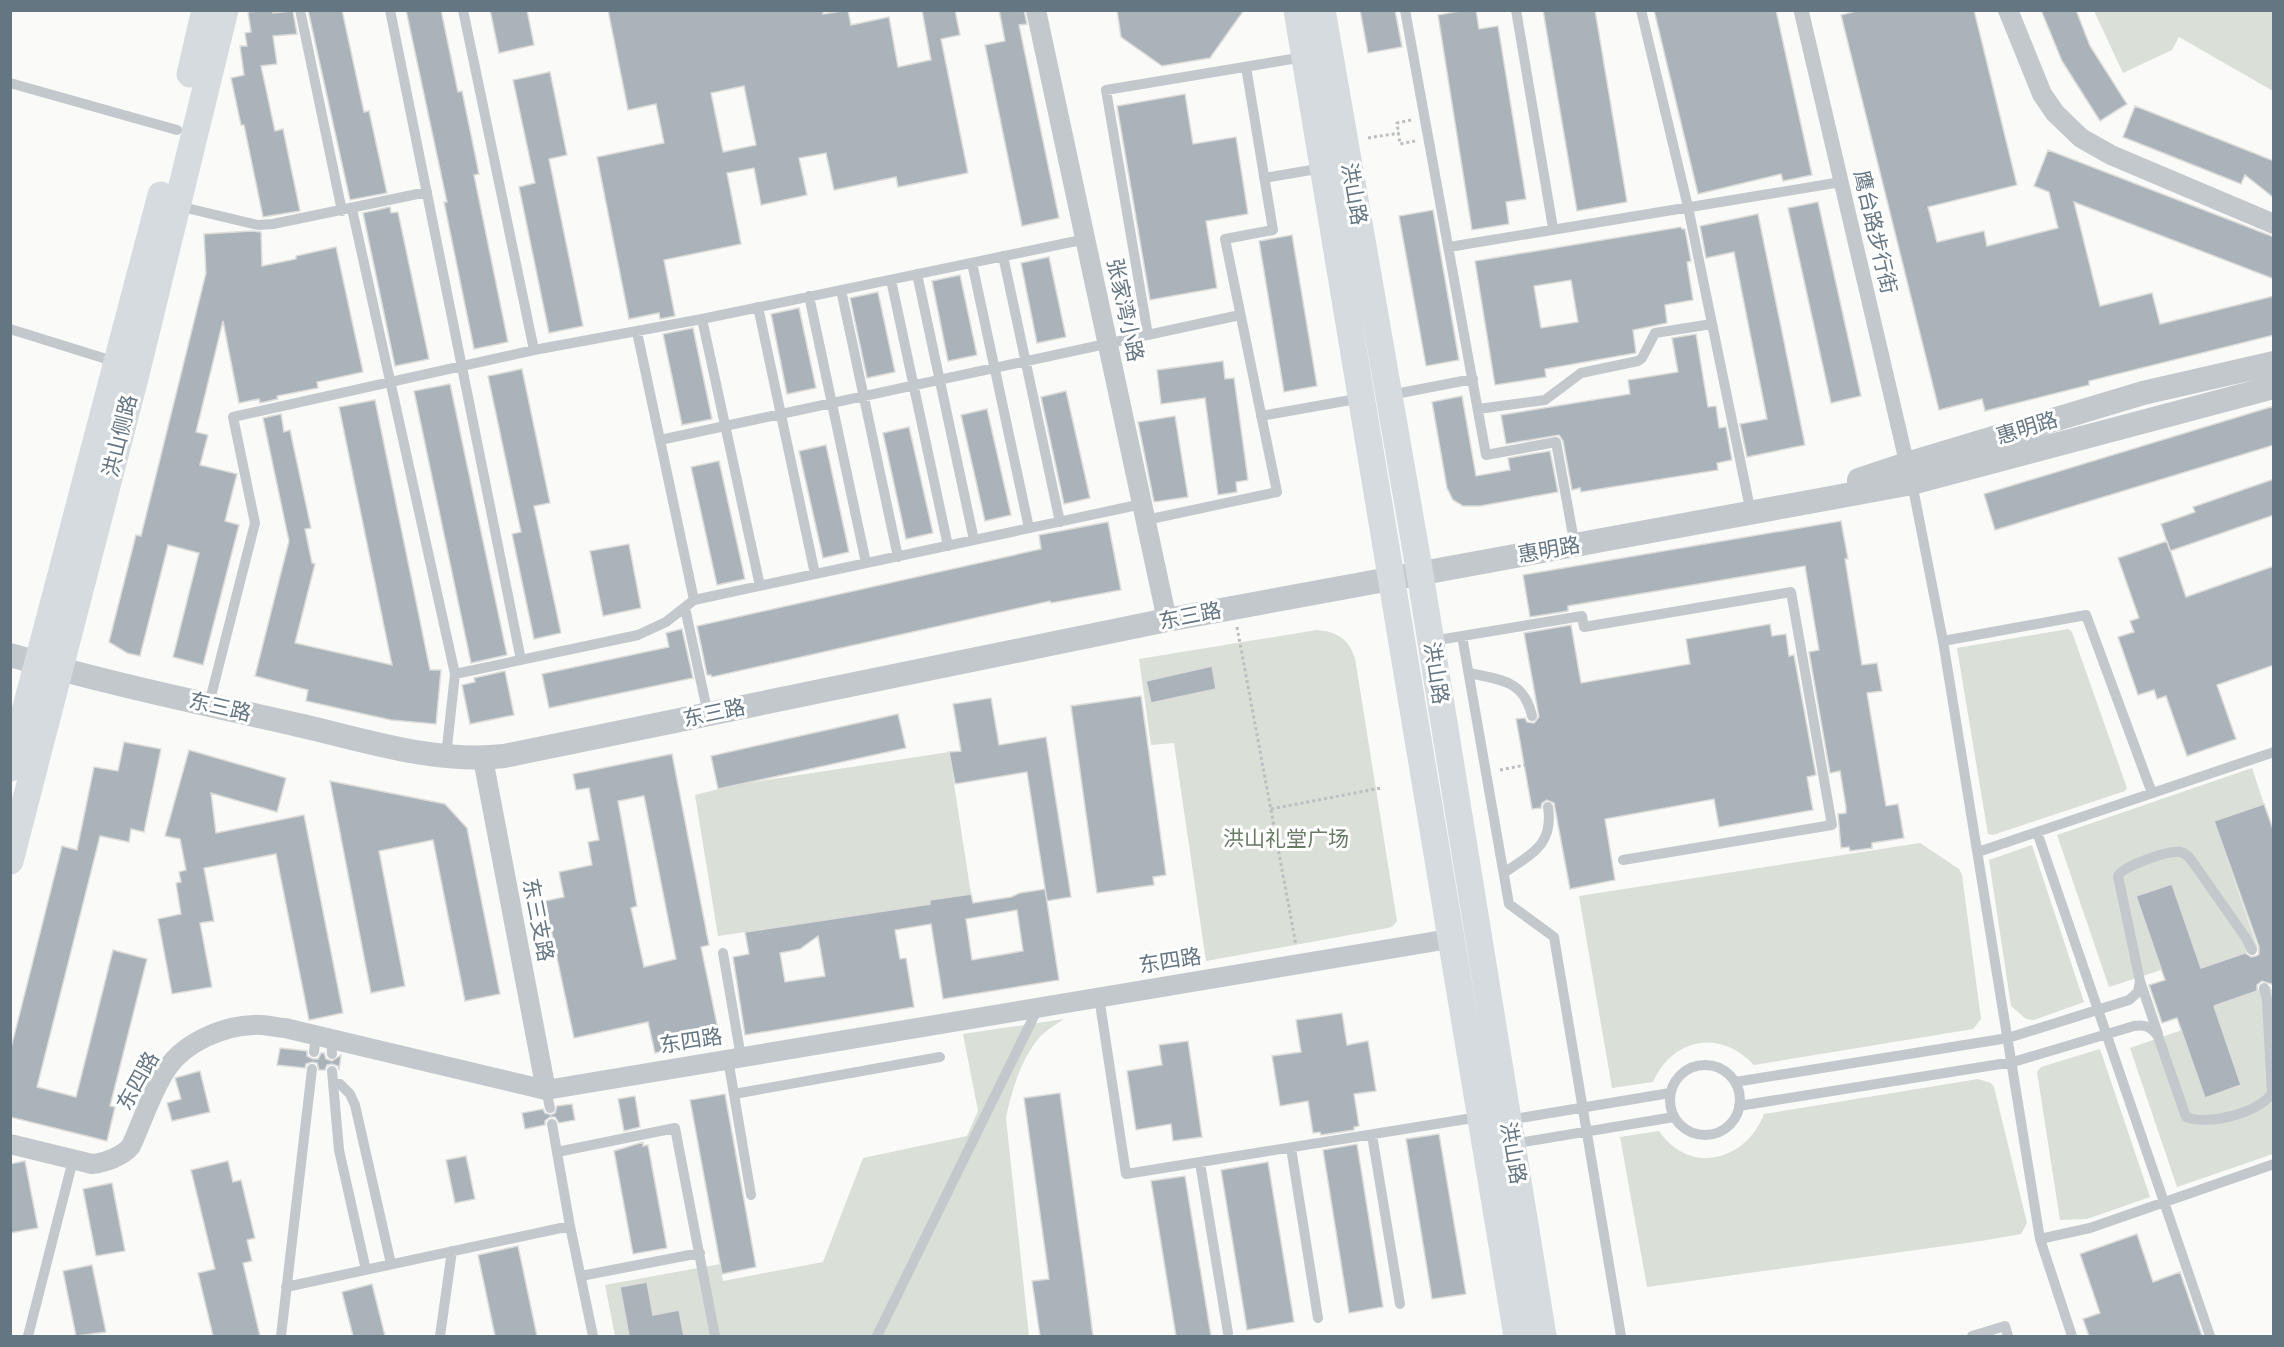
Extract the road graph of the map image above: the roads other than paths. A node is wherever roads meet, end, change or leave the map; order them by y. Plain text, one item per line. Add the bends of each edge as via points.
1 (205, 10) edge
2 (225, 10) edge
3 (300, 10) edge
4 (390, 10) edge
5 (463, 10) edge
6 (1036, 10) edge
7 (1297, 10) edge
8 (1322, 10) edge
9 (1405, 10) edge
10 (1516, 10) edge
11 (1641, 10) edge
12 (1801, 10) edge
13 (2008, 10) edge
14 (1305, 57) junction
15 (1246, 67) junction
16 (10, 83) edge
17 (177, 130) junction
18 (1323, 168) junction
19 (1264, 178) junction
20 (1842, 182) junction
21 (427, 192) junction
22 (177, 206) junction
23 (1688, 207) junction
24 (347, 210) junction
25 (2274, 224) edge
26 (1553, 228) junction
27 (1086, 239) junction
28 (1449, 247) junction
29 (1004, 256) junction
30 (972, 263) junction
31 (917, 274) junction
32 (891, 280) junction
33 (841, 290) junction
34 (809, 296) junction
35 (758, 307) junction
36 (1240, 315) junction
37 (702, 319) junction
38 (1712, 324) junction
39 (10, 329) edge
40 (637, 332) junction
41 (1148, 335) junction
42 (1108, 344) junction
43 (534, 350) junction
44 (1026, 361) junction
45 (118, 362) junction
46 (2274, 363) edge
47 (462, 366) junction
48 (994, 368) junction
49 (940, 380) junction
50 (1473, 380) junction
51 (391, 381) junction
52 (914, 386) junction
53 (2274, 387) edge
54 (1389, 395) junction
55 (864, 396) junction
56 (1362, 398) junction
57 (832, 403) junction
58 (1478, 409) junction
59 (781, 414) junction
60 (1261, 416) junction
61 (725, 426) junction
62 (660, 440) junction
63 (1910, 473) junction
64 (1144, 512) junction
65 (1751, 513) junction
66 (1060, 522) junction
67 (1029, 528) junction
68 (974, 540) junction
69 (948, 546) junction
70 (1575, 546) junction
71 (898, 556) junction
72 (866, 563) junction
73 (815, 574) junction
74 (1420, 574) junction
75 (1392, 579) junction
76 (760, 586) junction
77 (694, 600) junction
78 (685, 608) junction
79 (1167, 620) junction
80 (1462, 636) junction
81 (1431, 641) junction
82 (1943, 641) junction
83 (10, 656) edge
84 (521, 660) junction
85 (50, 666) junction
86 (1469, 673) junction
87 (455, 674) junction
88 (209, 704) junction
89 (708, 714) junction
90 (1532, 716) dead end
91 (2273, 754) edge
92 (446, 756) junction
93 (483, 759) junction
94 (10, 768) edge
95 (2152, 793) junction
96 (1548, 807) dead end
97 (2037, 832) junction
98 (1978, 852) junction
99 (1623, 860) dead end
100 (10, 861) edge
101 (1503, 873) junction
102 (1449, 939) junction
103 (2252, 950) dead end
104 (723, 953) dead end
105 (2140, 981) junction
106 (2264, 988) dead end
107 (1099, 997) junction
108 (1038, 1008) junction
109 (2098, 1010) junction
110 (2107, 1035) junction
111 (2158, 1036) junction
112 (2008, 1038) junction
113 (734, 1058) junction
114 (940, 1058) dead end
115 (2013, 1062) junction
116 (312, 1069) dead end
117 (1735, 1082) junction
118 (1670, 1093) junction
119 (734, 1094) junction
120 (548, 1099) junction
121 (1739, 1106) junction
122 (1582, 1107) junction
123 (1674, 1117) junction
124 (552, 1124) dead end
125 (1587, 1131) junction
126 (1494, 1132) junction
127 (1372, 1135) junction
128 (10, 1144) edge
129 (1292, 1148) junction
130 (557, 1152) junction
131 (73, 1160) junction
132 (1200, 1163) junction
133 (2274, 1164) edge
134 (751, 1195) dead end
135 (2164, 1202) junction
136 (570, 1226) junction
137 (2040, 1239) junction
138 (452, 1251) junction
139 (700, 1253) junction
140 (391, 1264) junction
141 (366, 1270) junction
142 (581, 1276) junction
143 (286, 1287) junction
144 (1400, 1304) dead end
145 (1318, 1318) dead end
146 (1228, 1333) dead end
147 (28, 1336) edge
148 (281, 1336) edge
149 (440, 1336) edge
150 (594, 1336) edge
151 (716, 1336) edge
152 (877, 1336) edge
153 (1517, 1336) edge
154 (1543, 1336) edge
155 (1621, 1336) edge
156 (1972, 1336) edge
157 (2008, 1336) edge
158 (2072, 1336) edge
159 (2210, 1336) edge

1 - 17 main road, 洪山侧路
2 - 22 main road, 洪山侧路
3 - 24 lane
4 - 21 lane
5 - 43 lane
6 - 27 street, 张家湾小路
7 - 14 main road, 洪山路
8 - 54 main road, 洪山路
9 - 28 lane
10 - 26 lane
11 - 23 lane
12 - 20 street, 鹰台路步行街
13 - 25 street via 2042,94 2081,138 2111,155
14 - 15 lane
14 - 18 main road, 洪山路
15 - 19 lane
15 - 41 lane via 1106,90
16 - 17 lane
17 - 45 main road, 洪山侧路
18 - 19 lane
18 - 56 main road, 洪山路
19 - 36 lane via 1273,230 1225,239
20 - 23 lane
20 - 63 street, 鹰台路步行街
21 - 24 lane
21 - 47 lane
22 - 24 lane via 258,225
22 - 85 main road, 洪山侧路
23 - 26 lane
23 - 38 lane
24 - 51 lane
26 - 28 lane
27 - 29 lane
27 - 42 street, 张家湾小路
28 - 50 lane
29 - 30 lane
29 - 44 lane
30 - 31 lane
30 - 48 lane
31 - 32 lane
31 - 49 lane
32 - 33 lane
32 - 52 lane
33 - 34 lane
33 - 55 lane
34 - 35 lane
34 - 57 lane
35 - 37 lane
35 - 59 lane
36 - 41 lane
36 - 60 lane
37 - 40 lane
37 - 61 lane
38 - 58 lane via 1655,333 1638,361 1581,373 1545,400
38 - 65 lane
39 - 45 lane
40 - 43 lane
40 - 62 lane
41 - 42 lane
42 - 44 lane
42 - 64 street, 张家湾小路
43 - 47 lane
44 - 48 lane
44 - 66 lane
45 - 85 main road, 洪山侧路
46 - 63 street, 惠明路 via 2143,393
47 - 51 lane
47 - 84 lane
48 - 49 lane
48 - 67 lane
49 - 52 lane
49 - 68 lane
50 - 54 lane
50 - 58 lane
51 - 87 lane
51 - 88 lane via 233,417 255,523
52 - 55 lane
52 - 69 lane
53 - 63 street, 惠明路
54 - 74 main road, 洪山路
55 - 57 lane
55 - 71 lane
56 - 60 lane
56 - 75 main road, 洪山路
57 - 59 lane
57 - 72 lane
58 - 70 lane via 1486,455 1556,442
59 - 61 lane
59 - 73 lane
60 - 64 lane via 1277,492
61 - 62 lane
61 - 76 lane
62 - 77 lane
63 - 65 street, 惠明路
63 - 82 lane
64 - 66 lane
64 - 79 street, 张家湾小路
65 - 70 street, 惠明路
66 - 67 lane
67 - 68 lane
68 - 69 lane
69 - 71 lane
70 - 74 street, 惠明路
71 - 72 lane
72 - 73 lane
73 - 76 lane
74 - 75 street, 东三路
74 - 81 main road, 洪山路
75 - 79 street, 东三路
75 - 102 main road, 洪山路
76 - 77 lane
77 - 78 lane
78 - 84 lane via 638,635
78 - 89 lane
79 - 89 street, 东三路
80 - 81 lane
80 - 86 lane
80 - 99 lane via 1582,616 1584,627 1791,592 1832,825
81 - 126 main road, 洪山路
82 - 95 lane via 2086,615
82 - 98 lane
83 - 85 street, 东三路
84 - 87 lane
85 - 88 street, 东三路
85 - 94 main road, 洪山侧路
85 - 100 main road, 洪山侧路
86 - 90 lane via 1511,683 1524,694
86 - 101 lane
87 - 92 lane
88 - 92 street, 东三路
89 - 93 street, 东三路
91 - 95 lane
92 - 93 street, 东三路
93 - 120 street, 东三支路
95 - 97 lane
96 - 101 lane via 1550,825 1540,846
97 - 98 lane
97 - 109 lane
98 - 112 lane
101 - 122 lane via 1509,904 1554,937
102 - 107 street, 东四路
102 - 126 main road, 洪山路
103 - 105 lane via 2192,861 2184,854 2169,853 2127,867 2118,876
104 - 113 lane
105 - 109 lane via 2133,998
105 - 111 lane
106 - 111 lane via 2272,1090 2264,1103 2227,1117 2187,1117
107 - 108 street, 东四路
107 - 132 lane via 1125,1174
108 - 113 street, 东四路
108 - 152 lane
109 - 110 lane
109 - 112 lane
110 - 111 lane via 2145,1025
110 - 115 lane
110 - 135 lane
112 - 115 lane
112 - 117 lane
113 - 119 lane
113 - 120 street, 东四路
114 - 119 lane
115 - 121 lane
115 - 137 lane
116 - 143 lane
117 - 118 lane via 1720,1069 1699,1066 1680,1076
117 - 121 lane
118 - 122 lane
118 - 123 lane
119 - 134 lane
120 - 131 street, 东四路 via 323,1045 285,1028 251,1024 208,1037 169,1066 126,1151 99,1163
121 - 123 lane via 1730,1125 1711,1135 1689,1132
122 - 125 lane
122 - 126 lane
123 - 125 lane
124 - 130 lane
125 - 126 lane
125 - 155 lane
126 - 127 lane
126 - 153 main road, 洪山路
126 - 154 main road, 洪山路
127 - 129 lane
127 - 144 lane
128 - 131 street, 东四路
129 - 132 lane
129 - 145 lane
130 - 136 lane
130 - 139 lane via 675,1128
131 - 147 lane
132 - 146 lane
133 - 135 lane
135 - 137 lane via 2090,1228
135 - 159 lane
136 - 138 lane
136 - 142 lane
137 - 158 lane
138 - 140 lane
138 - 149 lane
139 - 142 lane
139 - 151 lane
140 - 141 lane
140 - 141 lane via 355,1106 350,1094 332,1077 339,1150
141 - 143 lane
142 - 150 lane
143 - 148 lane
156 - 157 lane via 2005,1326

